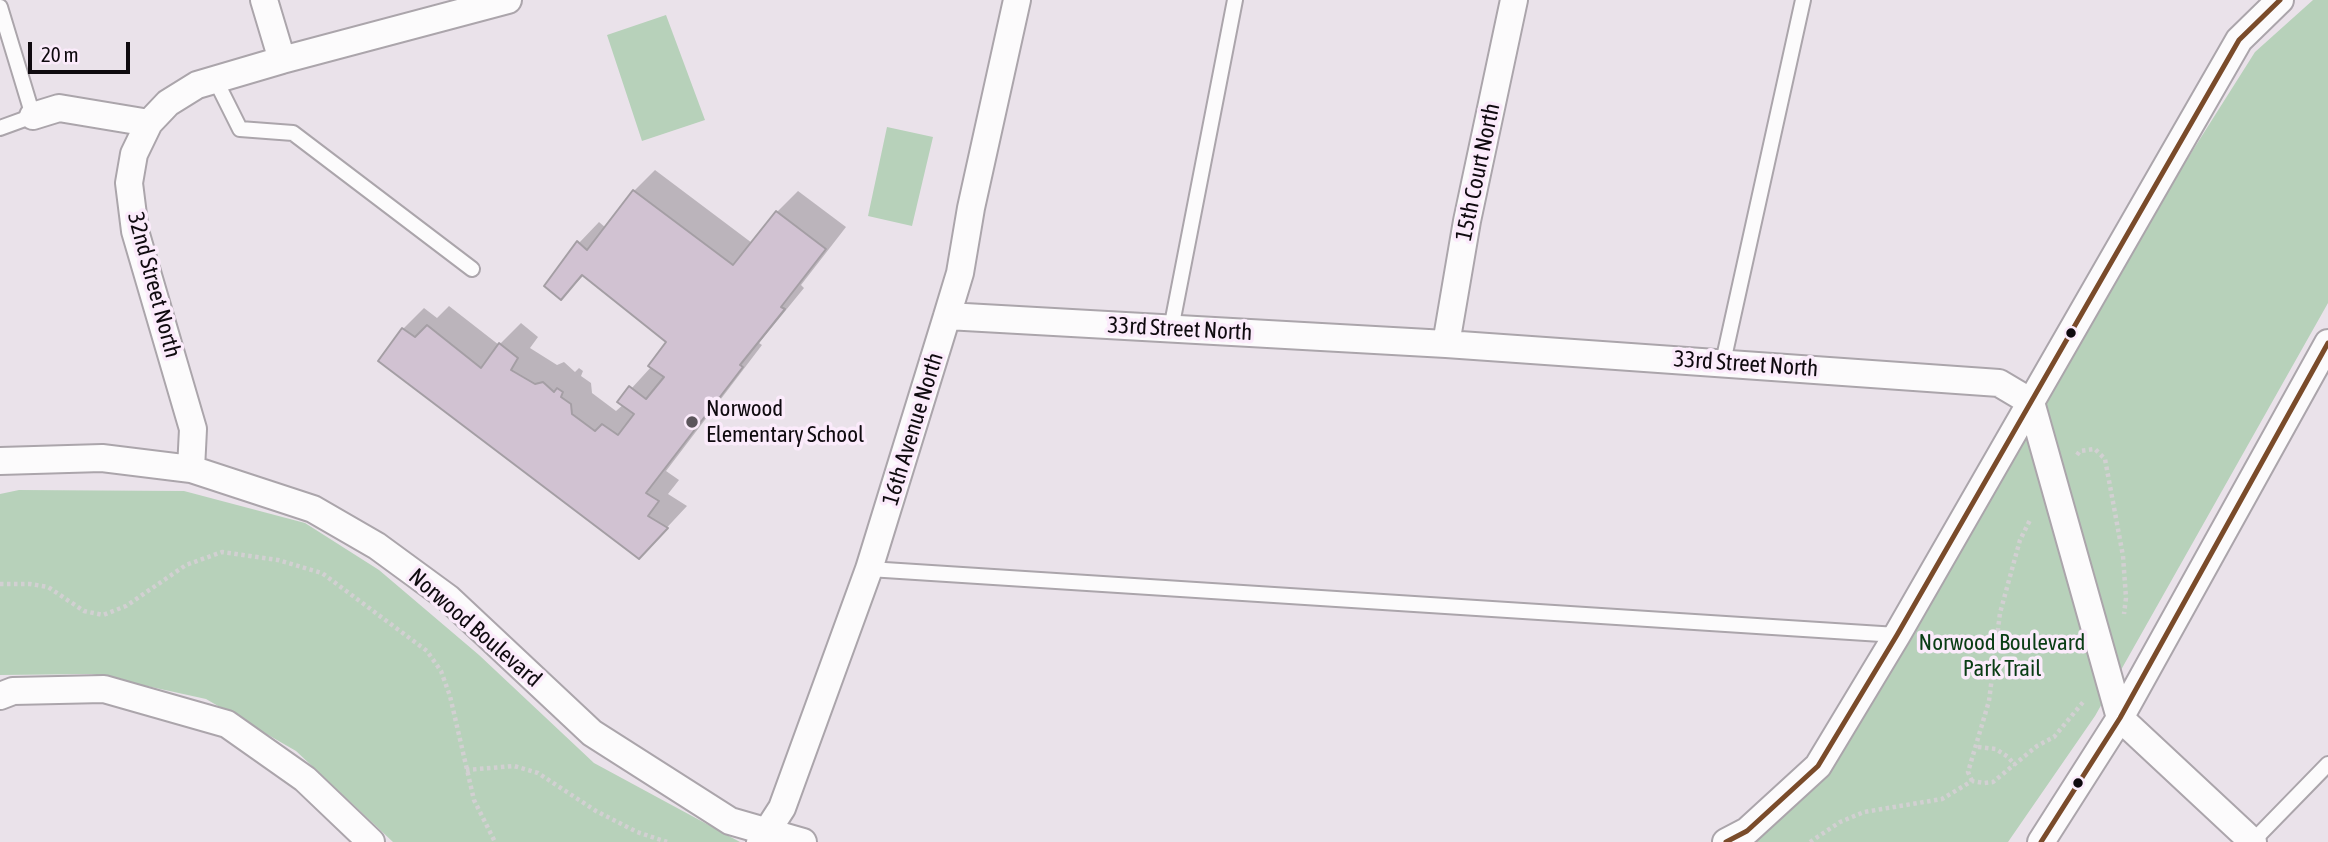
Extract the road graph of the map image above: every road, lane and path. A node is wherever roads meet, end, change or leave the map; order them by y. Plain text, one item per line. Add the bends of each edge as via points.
1 (264, 0) edge
2 (508, 0) edge
3 (1017, 0) edge
4 (1235, 0) edge
5 (1514, 0) edge
6 (1803, 0) edge
7 (2280, 0) edge
8 (466, 6) edge
9 (0, 7) edge
10 (282, 60) junction
11 (206, 82) junction
12 (33, 116) junction
13 (149, 123) junction
14 (0, 128) edge
15 (472, 269) dead end
16 (947, 316) junction
17 (1171, 329) junction
18 (2328, 343) edge
19 (1446, 344) junction
20 (1723, 362) junction
21 (2031, 402) junction
22 (0, 461) edge
23 (191, 469) junction
24 (2054, 483) junction
25 (869, 569) junction
26 (0, 584) edge
27 (1897, 635) junction
28 (2105, 664) junction
29 (0, 696) edge
30 (2120, 718) junction
31 (1978, 747) junction
32 (2328, 764) edge
33 (2015, 765) junction
34 (466, 770) junction
35 (1972, 781) junction
36 (763, 836) edge
37 (371, 842) edge
38 (495, 842) edge
39 (667, 842) edge
40 (803, 842) edge
41 (1726, 842) edge
42 (1810, 842) edge
43 (2042, 842) edge
44 (2253, 842) edge

1 - 10 street
2 - 8 street, 32nd Street North
3 - 16 street, 16th Avenue North
4 - 17 lane
5 - 19 street, 15th Court North
6 - 20 lane
7 - 21 street via 2239,40
8 - 10 street, 32nd Street North
9 - 12 lane
10 - 11 street, 32nd Street North
11 - 13 street, 32nd Street North via 168,103
11 - 15 lane via 240,129 293,133
12 - 13 street via 59,107
12 - 14 lane
13 - 23 street, 32nd Street North via 134,154 129,183 135,231 193,429
16 - 17 street, 33rd Street North
16 - 25 street, 16th Avenue North
17 - 19 street, 33rd Street North
18 - 30 street
19 - 20 street, 33rd Street North
20 - 21 street, 33rd Street North via 1999,383
21 - 24 street
21 - 27 street
22 - 23 street, Norwood Boulevard via 102,458
23 - 36 street, Norwood Boulevard via 313,509 377,546 448,598 592,733 730,821
24 - 28 street
24 - 28 path via 2080,451 2095,449 2105,459 2126,598 2122,634
24 - 31 path via 2020,540 2000,613
25 - 27 lane
25 - 36 street, 16th Avenue North via 782,808
26 - 34 path via 48,587 84,611 103,615 126,606 186,565 222,552 278,560 322,573 427,651 450,696
27 - 41 street via 1818,766 1747,831
28 - 30 street
28 - 33 path via 2085,699 2054,737
29 - 37 street via 13,691 104,689 227,723 304,779
30 - 43 street
30 - 44 street
31 - 33 path via 1996,750
31 - 35 path via 1968,772
32 - 44 lane
33 - 35 path via 1993,782
34 - 38 path via 474,800
34 - 39 path via 506,766 538,773 596,811
35 - 42 path via 1942,799 1864,812
36 - 40 street, Norwood Boulevard

